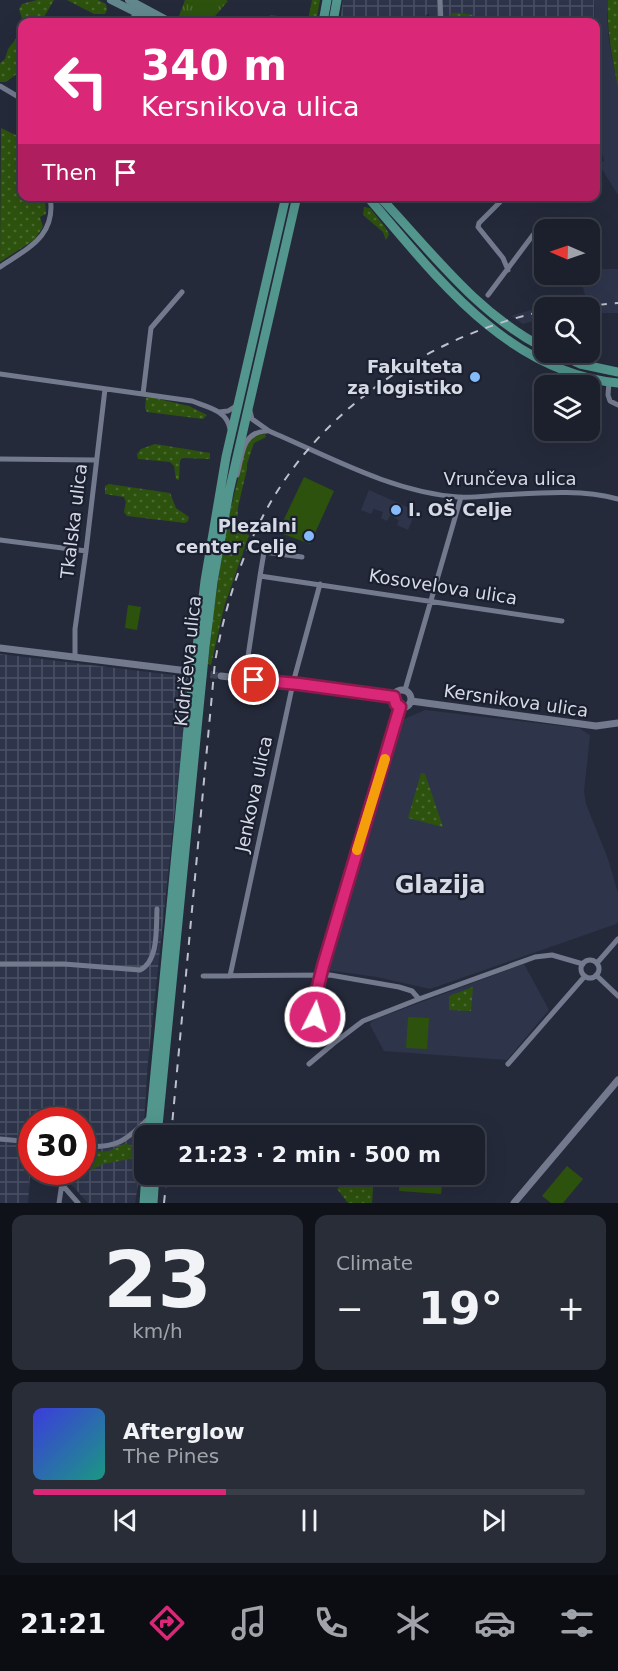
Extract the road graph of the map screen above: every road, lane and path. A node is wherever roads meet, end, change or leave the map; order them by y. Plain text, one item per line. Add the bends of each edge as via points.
1 (111, 0) edge
2 (129, 0) edge
3 (327, 0) edge
4 (337, 0) edge
5 (440, 0) edge
6 (138, 10) junction
7 (133, 18) edge
8 (149, 18) edge
9 (159, 18) edge
10 (324, 18) edge
11 (334, 18) edge
12 (441, 18) edge
13 (0, 86) edge
14 (18, 97) edge
15 (51, 201) edge
16 (285, 201) edge
17 (296, 201) edge
18 (371, 201) edge
19 (384, 201) edge
20 (499, 201) edge
21 (533, 235) dead end
22 (0, 267) edge
23 (508, 270) junction
24 (182, 292) dead end
25 (489, 296) dead end
26 (534, 342) edge
27 (578, 363) edge
28 (615, 371) edge
29 (0, 374) edge
30 (255, 382) junction
31 (613, 382) edge
32 (105, 389) junction
33 (143, 394) junction
34 (239, 404) junction
35 (618, 405) edge
36 (219, 412) junction
37 (269, 431) junction
38 (230, 442) junction
39 (0, 459) edge
40 (96, 460) junction
41 (230, 492) junction
42 (461, 498) junction
43 (618, 500) edge
44 (0, 540) edge
45 (86, 551) junction
46 (302, 557) dead end
47 (260, 576) junction
48 (320, 584) junction
49 (431, 600) junction
50 (562, 621) dead end
51 (0, 648) edge
52 (75, 656) junction
53 (247, 663) dead end
54 (188, 671) dead end
55 (221, 676) tunnel mouth
56 (293, 683) junction
57 (405, 690) junction
58 (394, 697) junction
59 (411, 701) junction
60 (400, 707) junction
61 (618, 723) edge
62 (157, 909) dead end
63 (618, 939) edge
64 (597, 963) junction
65 (0, 964) edge
66 (583, 964) junction
67 (321, 974) junction
68 (596, 975) junction
69 (203, 976) dead end
70 (230, 976) junction
71 (585, 976) junction
72 (618, 996) edge
73 (419, 999) junction
74 (334, 1043) junction
75 (309, 1064) dead end
76 (508, 1064) dead end
77 (618, 1080) edge
78 (150, 1117) junction
79 (150, 1125) edge
80 (159, 1125) edge
81 (0, 1139) edge
82 (18, 1141) edge
83 (96, 1146) edge
84 (62, 1185) edge
85 (64, 1185) edge
86 (145, 1185) edge
87 (154, 1185) edge
88 (59, 1203) edge
89 (78, 1203) edge
90 (144, 1203) edge
91 (153, 1203) edge
92 (514, 1203) edge

1 - 6 main road
2 - 6 main road
3 - 10 main road
4 - 11 main road
5 - 12 street
6 - 7 street
6 - 8 main road
6 - 9 main road
13 - 14 street
15 - 22 street via 44,236
16 - 34 main road, Kidričeva ulica
17 - 30 main road, Kidričeva ulica
18 - 31 main road via 439,280 508,340 549,364 579,376
19 - 26 main road via 470,296
20 - 23 street via 478,227
21 - 23 street
23 - 25 street
24 - 33 street via 151,328
27 - 28 main road
29 - 32 street
30 - 37 street, Vrunčeva ulica via 251,415
30 - 41 main road, Kidričeva ulica
31 - 35 street via 608,395
32 - 33 street
32 - 40 street, Tkalska ulica
33 - 36 street via 192,401
34 - 36 street
34 - 38 main road, Kidričeva ulica
36 - 38 street via 230,424
37 - 41 street via 256,432 248,438
37 - 42 street, Vrunčeva ulica via 397,485
38 - 78 main road, Kidričeva ulica via 196,646
39 - 40 street
40 - 45 street, Tkalska ulica
41 - 80 main road, Kidričeva ulica via 205,647
42 - 43 street, Vrunčeva ulica via 576,493
42 - 49 street
44 - 45 street
45 - 52 street, Tkalska ulica
46 - 47 street via 264,552
47 - 48 street, Kosovelova ulica
47 - 53 street
48 - 49 street, Kosovelova ulica
48 - 56 street, Jenkova ulica
49 - 50 street, Kosovelova ulica
49 - 57 street
51 - 52 street
52 - 54 street
55 - 56 street
56 - 58 street
56 - 70 street, Jenkova ulica
57 - 58 street
57 - 59 street
58 - 60 street
59 - 60 street
59 - 61 street, Kersnikova ulica via 587,725
60 - 67 street
62 - 65 street via 151,960 146,968
63 - 64 street
64 - 66 street via 590,960
64 - 68 street
66 - 71 street
66 - 73 street via 552,955 535,957
67 - 70 street
67 - 73 street via 399,987 412,991
67 - 74 street via 314,1009 319,1024
68 - 71 street
68 - 72 street
69 - 70 street
71 - 76 street
73 - 74 street via 363,1021
74 - 75 street
77 - 92 street
78 - 79 main road, Kidričeva ulica
78 - 83 street via 132,1136 112,1146
81 - 82 street
84 - 88 street
85 - 89 street
86 - 90 main road
87 - 91 main road

